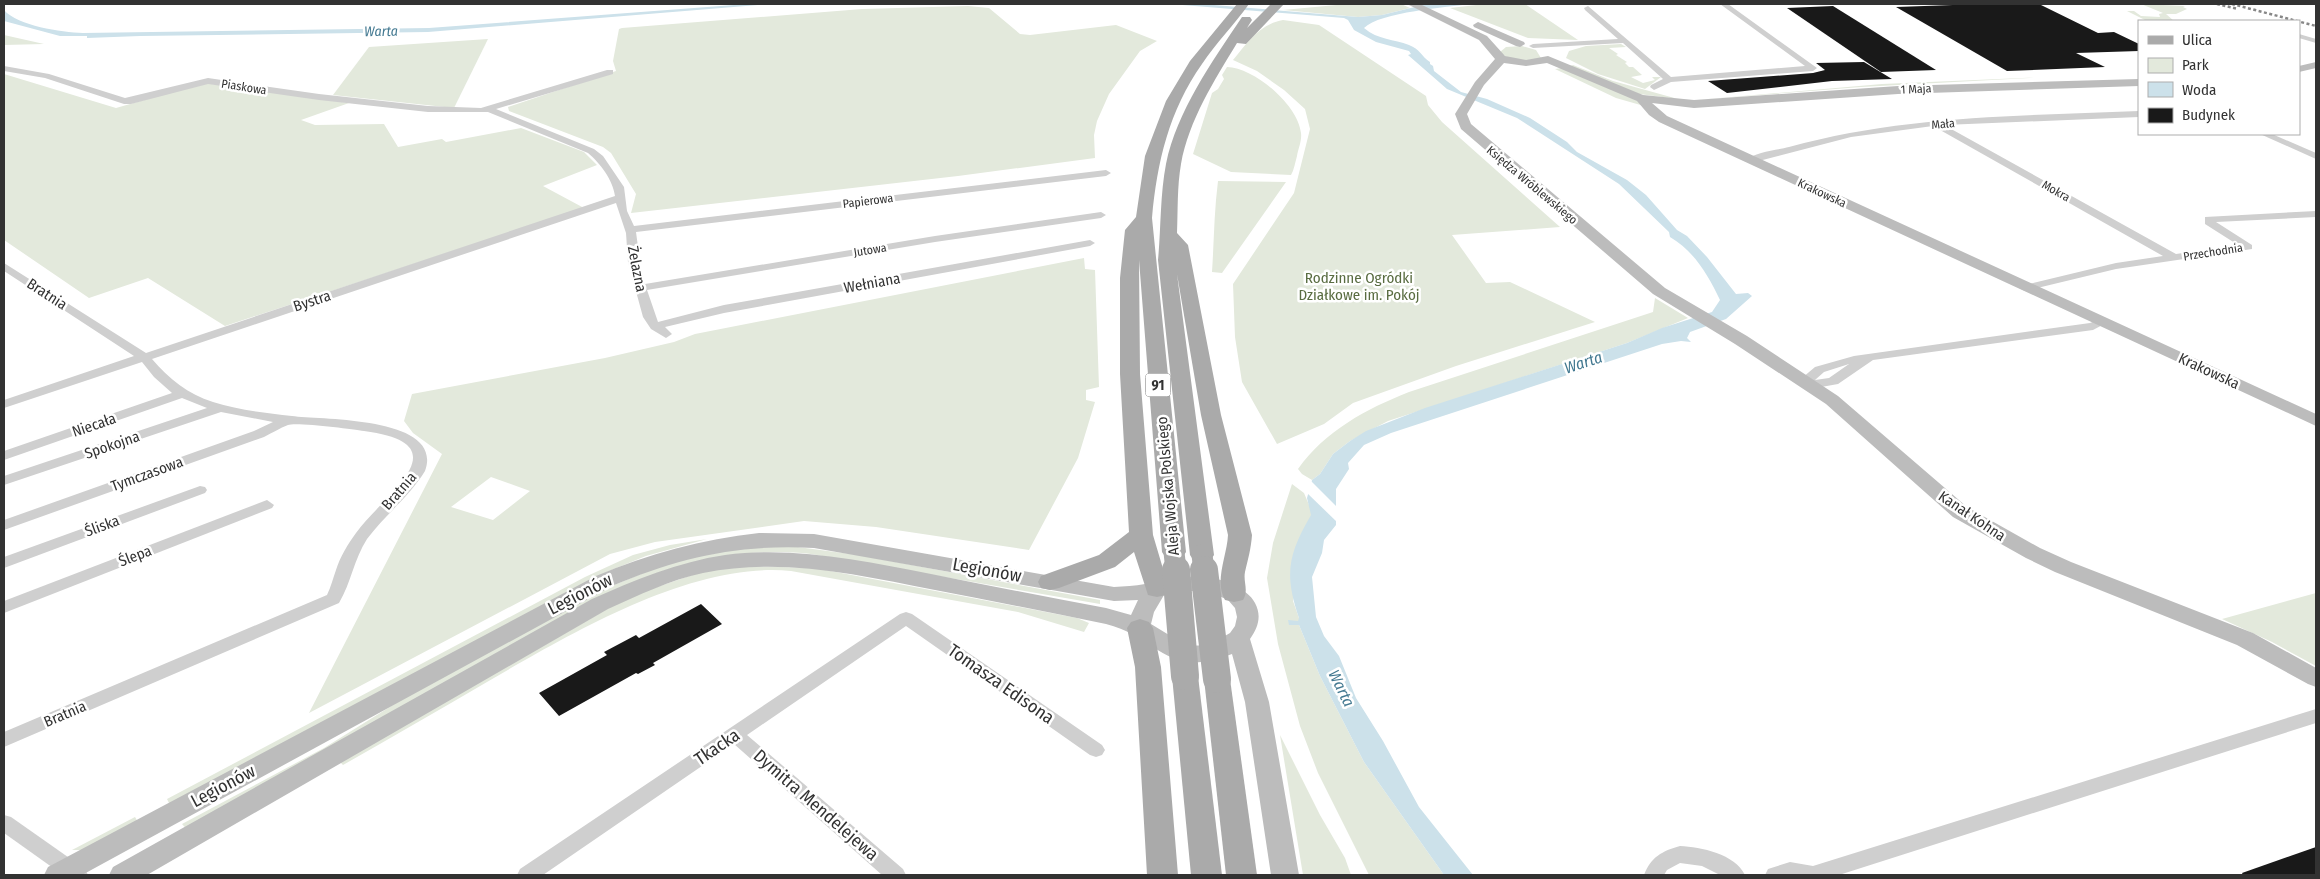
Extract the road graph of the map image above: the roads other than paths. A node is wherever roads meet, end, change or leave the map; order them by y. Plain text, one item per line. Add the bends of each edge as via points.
1 (1257, 4) edge
2 (1412, 4) edge
3 (1724, 4) edge
4 (1277, 5) edge
5 (1588, 8) dead end
6 (1433, 9) edge
7 (1243, 11) edge
8 (1448, 11) joint
9 (1222, 12) dead end
10 (2300, 36) edge
11 (1625, 41) junction
12 (2316, 41) edge
13 (1581, 42) junction
14 (1212, 44) junction
15 (1520, 44) junction
16 (1533, 46) junction
17 (1228, 48) junction
18 (1498, 54) junction
19 (1547, 55) junction
20 (1534, 62) junction
21 (2316, 64) edge
22 (4, 69) edge
23 (2300, 69) edge
24 (610, 72) dead end
25 (1668, 80) junction
26 (2138, 82) edge
27 (1654, 88) dead end
28 (1646, 103) junction
29 (490, 110) junction
30 (2138, 114) edge
31 (1936, 124) junction
32 (2267, 135) edge
33 (2316, 156) edge
34 (1751, 160) junction
35 (1106, 173) dead end
36 (620, 198) junction
37 (2316, 214) edge
38 (1101, 215) dead end
39 (1144, 218) junction
40 (630, 230) junction
41 (1168, 234) junction
42 (1090, 242) dead end
43 (2175, 258) junction
44 (4, 266) edge
45 (9, 274) edge
46 (640, 288) junction
47 (2025, 288) junction
48 (1663, 294) joint
49 (2102, 322) junction
50 (655, 326) junction
51 (666, 334) dead end
52 (1741, 340) joint
53 (144, 357) junction
54 (1810, 385) junction
55 (184, 393) junction
56 (4, 404) edge
57 (220, 408) junction
58 (288, 420) junction
59 (2316, 422) edge
60 (4, 456) edge
61 (4, 481) edge
62 (200, 490) dead end
63 (267, 505) dead end
64 (4, 525) edge
65 (1141, 536) junction
66 (4, 562) edge
67 (1050, 582) junction
68 (1157, 589) junction
69 (1234, 594) junction
70 (4, 607) edge
71 (906, 618) joint
72 (1140, 628) junction
73 (1239, 640) junction
74 (2316, 678) edge
75 (2316, 716) edge
76 (735, 735) junction
77 (4, 740) edge
78 (1096, 750) dead end
79 (4, 823) edge
80 (69, 873) edge
81 (123, 875) edge
82 (529, 875) edge
83 (896, 875) edge
84 (1163, 875) edge
85 (1207, 875) edge
86 (1242, 875) edge
87 (1286, 875) edge
88 (1651, 875) edge
89 (1735, 875) edge
90 (1775, 875) edge
91 (1813, 875) edge

1 - 7 main road, Aleja Wojska Polskiego / 91
2 - 6 street
3 - 25 street via 1813,68
4 - 17 main road via 1242,41
5 - 11 street
6 - 8 street
6 - 18 street via 1483,38
7 - 14 main road, Aleja Wojska Polskiego / 91
7 - 17 main road, Aleja Wojska Polskiego / 91
8 - 15 street
9 - 14 main road
10 - 12 street
11 - 13 street
11 - 25 street
13 - 16 street
13 - 19 street
14 - 39 main road, Aleja Wojska Polskiego / 91 via 1195,63 1166,114 1154,145
15 - 16 street
15 - 18 street via 1506,44
16 - 19 street
17 - 41 main road, Aleja Wojska Polskiego / 91 via 1197,100 1179,144
18 - 20 street
18 - 48 street, Księdza Wróblewskiego via 1477,85 1462,120 1471,132
19 - 20 street
19 - 28 street, Krakowska
20 - 28 street, 1 Maja via 1623,103
21 - 23 street
22 - 29 street, Piaskowa via 46,76 124,101 208,81 428,109
24 - 29 street, Piaskowa
25 - 27 street
26 - 28 street, 1 Maja via 1898,90 1682,107
28 - 34 street, Krakowska via 1663,119
29 - 36 street, Piaskowa via 591,151 600,158 619,187
30 - 31 street, Mała
31 - 34 street, Mała via 1866,132
31 - 43 street, Mokra
32 - 33 street
34 - 47 street, Krakowska
35 - 40 street, Papierowa
36 - 40 street, Żelazna
36 - 53 street, Bystra
37 - 43 street, Przechodnia via 2209,219 2248,247
38 - 46 street, Jutowa
39 - 65 main road via 1133,230 1129,278 1130,374
39 - 85 main road, Aleja Wojska Polskiego / 91, bridge via 1185,676
40 - 46 street, Żelazna
41 - 69 main road via 1180,245 1211,415 1240,535 1239,553 1232,574
41 - 86 main road, Aleja Wojska Polskiego / 91, bridge via 1168,268
42 - 50 street, Wełniana via 724,310
43 - 47 street, Przechodnia via 2116,266
44 - 45 street, Bratnia
45 - 53 street, Bratnia
46 - 50 street, Żelazna
47 - 49 street, Krakowska
48 - 52 street, Kanał Kohna
49 - 54 street via 2093,326 1869,357 1833,381
49 - 59 street, Krakowska
50 - 51 street, Żelazna
52 - 54 street, Kanał Kohna
53 - 55 street, Bratnia via 154,370
53 - 56 street, Bystra
54 - 74 street, Kanał Kohna via 1832,400 1960,512 2006,539 2063,567 2245,639
55 - 57 street, Bratnia
55 - 60 street, Niecała
57 - 58 street, Bratnia
57 - 61 street, Spokojna
58 - 64 street, Tymczasowa via 259,434
58 - 77 street, Bratnia via 387,430 405,438 418,450 421,458 420,467 411,480 364,534 345,567 339,591 332,599
62 - 66 street, Śliska
63 - 70 street, Ślepa
65 - 67 main road via 1106,561
65 - 68 main road
67 - 68 street, Legionów via 1114,594
67 - 80 street, Legionów via 794,539 748,540 666,556 604,581 568,600
68 - 69 street via 1174,584 1205,583
68 - 72 street via 1140,617
69 - 73 street via 1245,607 1248,622
71 - 76 street, Tkacka
71 - 78 street, Tomasza Edisona
72 - 73 street via 1176,652 1193,655 1211,654
72 - 81 street, Legionów via 1106,616 819,561 748,559 688,569 643,584 600,604
72 - 84 main road via 1148,667
73 - 87 street via 1257,702
75 - 91 street
76 - 82 street, Tkacka
76 - 83 street, Dymitra Mendelejewa
79 - 80 street
88 - 89 street via 1665,860 1676,855 1690,855 1716,862
90 - 91 street via 1790,871

